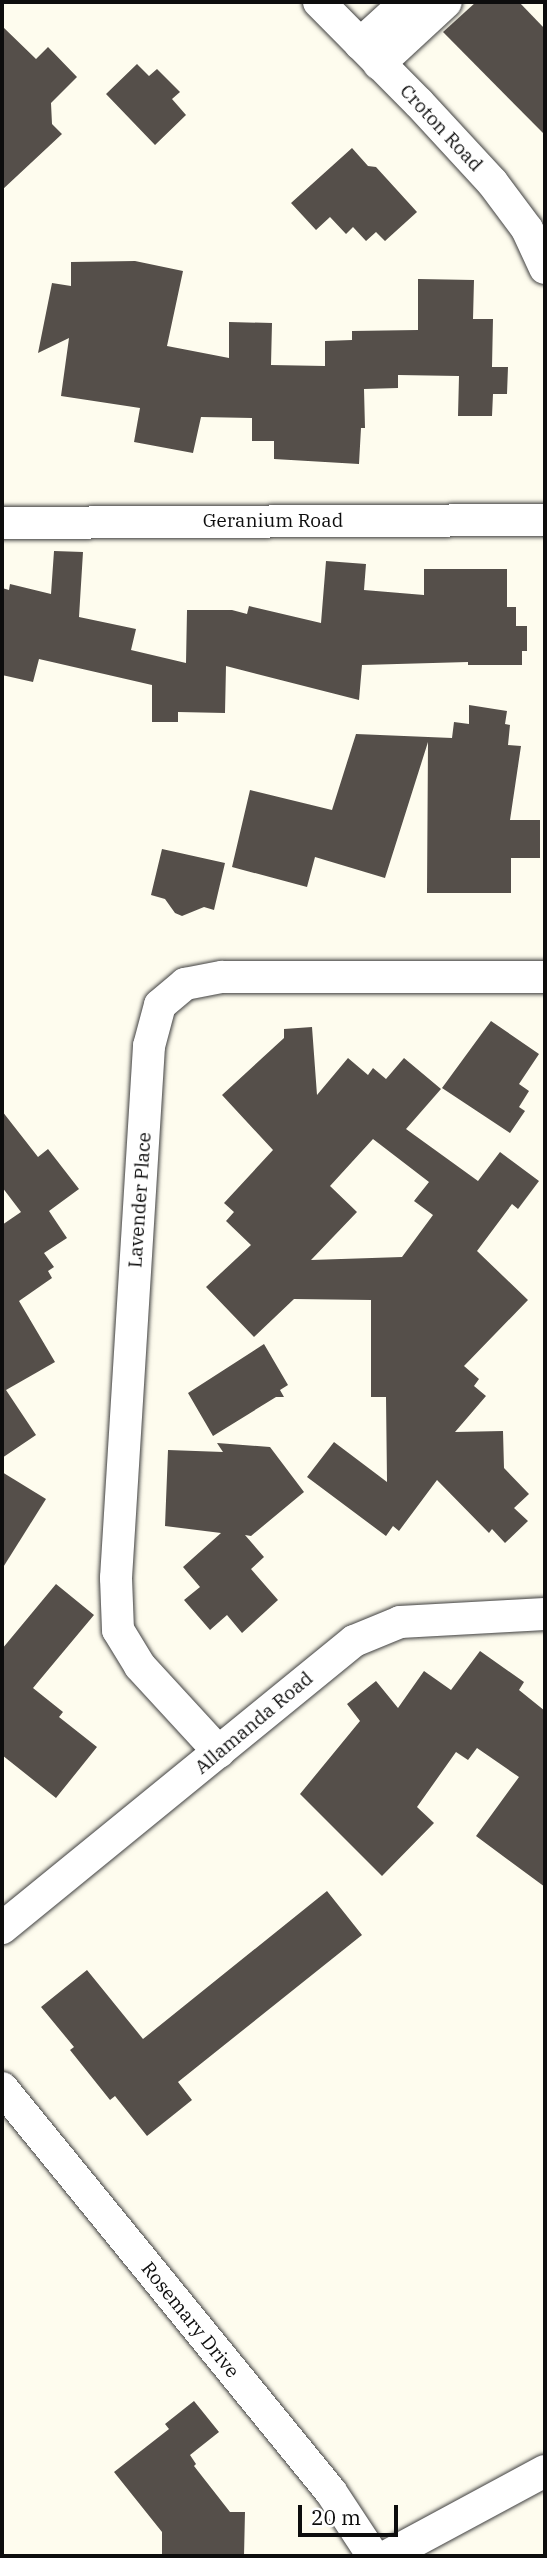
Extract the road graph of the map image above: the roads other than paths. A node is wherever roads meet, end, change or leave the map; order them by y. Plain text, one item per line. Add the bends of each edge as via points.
1 (319, 2) edge
2 (406, 2) edge
3 (446, 2) edge
4 (369, 54) junction
5 (545, 268) edge
6 (545, 520) edge
7 (2, 523) edge
8 (545, 977) edge
9 (545, 1614) edge
10 (219, 1752) junction
11 (2, 1928) edge
12 (2, 2088) edge
13 (545, 2471) edge
14 (373, 2556) edge
15 (387, 2556) edge

1 - 4 street, Croton Road
2 - 4 street
3 - 4 street
4 - 5 street, Croton Road via 492,182 527,229
6 - 7 street, Geranium Road
8 - 10 street, Lavender Place via 222,977 185,984 160,1005 149,1046 116,1578 118,1630 140,1666
9 - 10 street, Allamanda Road via 400,1622 354,1641
10 - 11 street, Allamanda Road
12 - 14 street, Rosemary Drive via 331,2491
13 - 15 street

